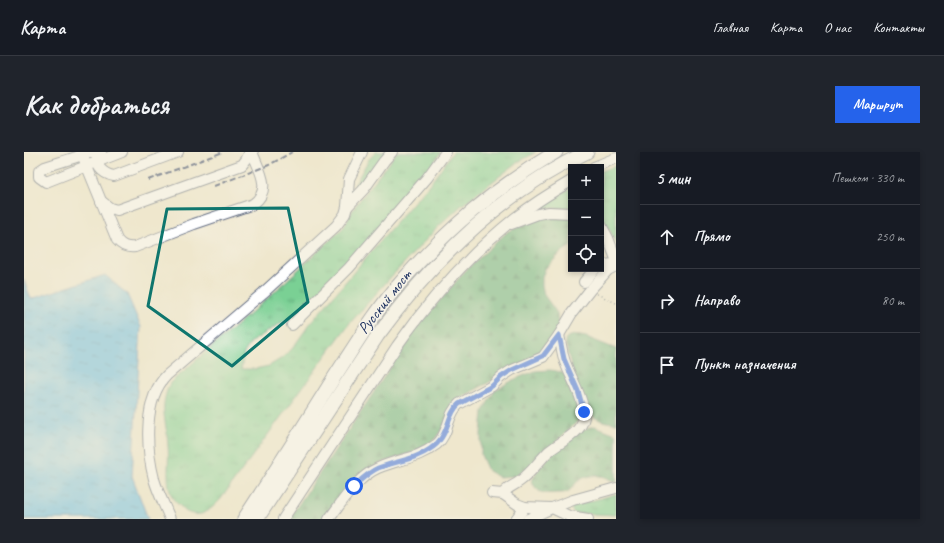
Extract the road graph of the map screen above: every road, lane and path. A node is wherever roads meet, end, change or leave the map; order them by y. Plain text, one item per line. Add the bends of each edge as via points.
1 (122, 152) edge
2 (178, 152) edge
3 (251, 152) edge
4 (362, 152) edge
5 (392, 152) edge
6 (446, 152) edge
7 (556, 152) edge
8 (587, 152) edge
9 (90, 156) edge
10 (616, 158) edge
11 (601, 164) edge
12 (568, 183) edge
13 (101, 201) junction
14 (347, 207) junction
15 (568, 214) edge
16 (508, 224) junction
17 (604, 231) edge
18 (616, 259) edge
19 (604, 265) edge
20 (616, 265) edge
21 (594, 272) edge
22 (587, 286) junction
23 (616, 303) edge
24 (292, 325) dead end
25 (559, 335) junction
26 (616, 488) edge
27 (492, 493) dead end
28 (503, 494) junction
29 (525, 507) junction
30 (552, 508) junction
31 (171, 517) edge
32 (244, 519) edge
33 (257, 519) edge
34 (283, 519) edge
35 (329, 519) edge
36 (516, 519) edge
37 (528, 519) edge
38 (588, 519) edge

1 - 9 lane
2 - 9 lane via 114,176 106,175
3 - 13 lane via 242,165 117,210
3 - 13 lane via 264,184 264,192 260,199 253,204 135,247 128,248 117,240
4 - 14 lane via 350,179
5 - 14 lane
6 - 24 lane via 427,178 349,268
7 - 32 main road, Русский мост via 524,171 470,212 446,233 400,282 366,328
8 - 33 main road, Русский мост via 573,158 502,204 436,264 399,306 378,335
9 - 13 lane
10 - 11 lane
12 - 16 lane
14 - 31 lane via 336,226 167,375 158,387 148,423 149,456 154,479
15 - 16 lane via 549,212
16 - 34 lane via 462,268 413,323
17 - 18 lane
19 - 20 lane
20 - 22 lane
21 - 22 lane
22 - 23 path
22 - 25 lane
25 - 28 lane via 564,359 584,412 583,420 573,434
25 - 35 lane via 543,356 512,370 492,386 454,408 444,434 428,451 378,468 368,474 354,486
26 - 30 lane
27 - 28 lane
28 - 29 lane
29 - 30 lane
29 - 36 lane
30 - 37 lane
30 - 38 lane via 569,516

